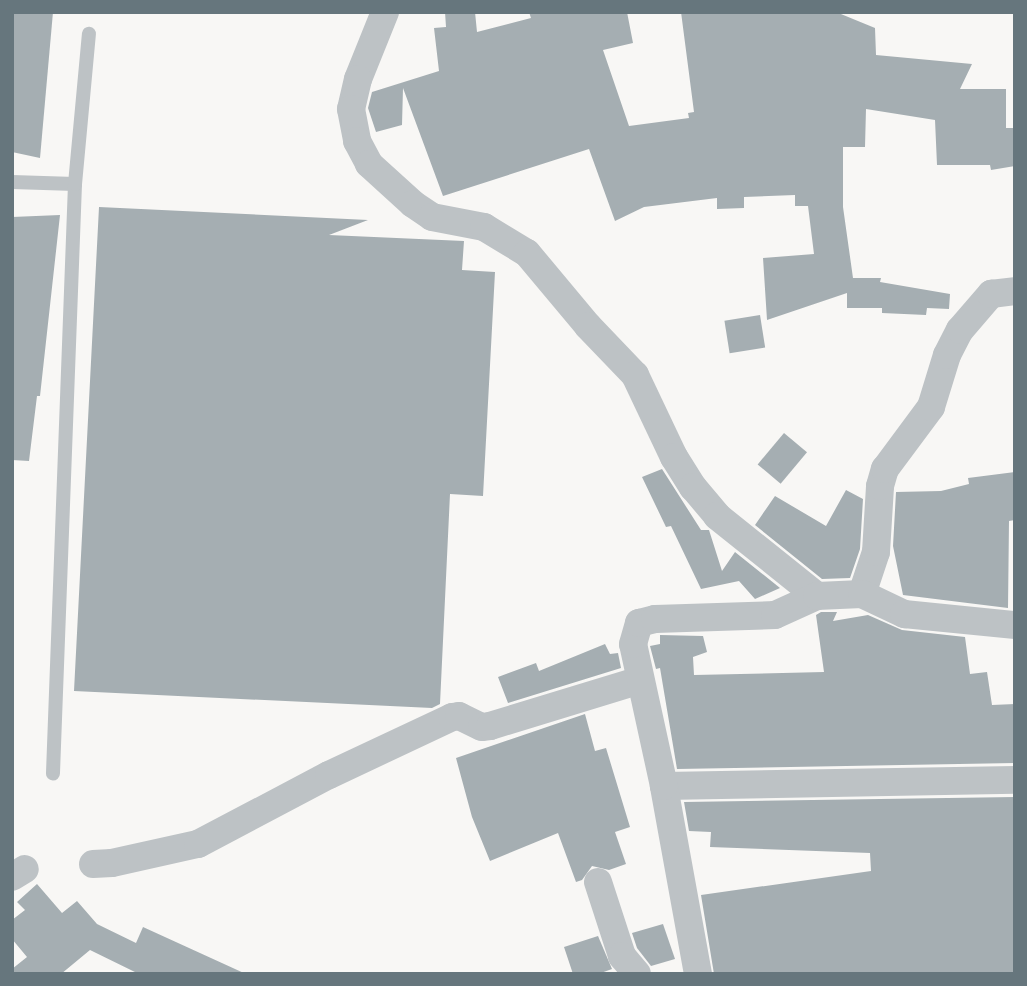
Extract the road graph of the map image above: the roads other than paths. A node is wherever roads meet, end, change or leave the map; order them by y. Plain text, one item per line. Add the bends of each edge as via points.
1 (385, 12) edge
2 (89, 34) dead end
3 (12, 182) edge
4 (75, 184) junction
5 (1015, 291) edge
6 (862, 594) junction
7 (817, 596) junction
8 (1015, 625) edge
9 (640, 680) junction
10 (53, 774) dead end
11 (1015, 780) edge
12 (664, 786) junction
13 (93, 864) dead end
14 (598, 882) dead end
15 (638, 974) edge
16 (698, 974) edge

1 - 7 street via 351,109 357,141 369,164 432,217 484,227 527,253 635,375 674,457 717,516
2 - 4 lane
3 - 4 lane
4 - 10 lane
5 - 6 street via 991,294 960,330 931,407 886,469 878,506 876,552
6 - 7 street
6 - 8 street via 904,614
7 - 9 street via 775,615 644,621 636,628 633,644
9 - 12 street
9 - 13 street via 490,726 452,717 198,844
11 - 12 street
12 - 16 street
14 - 15 street via 622,956

